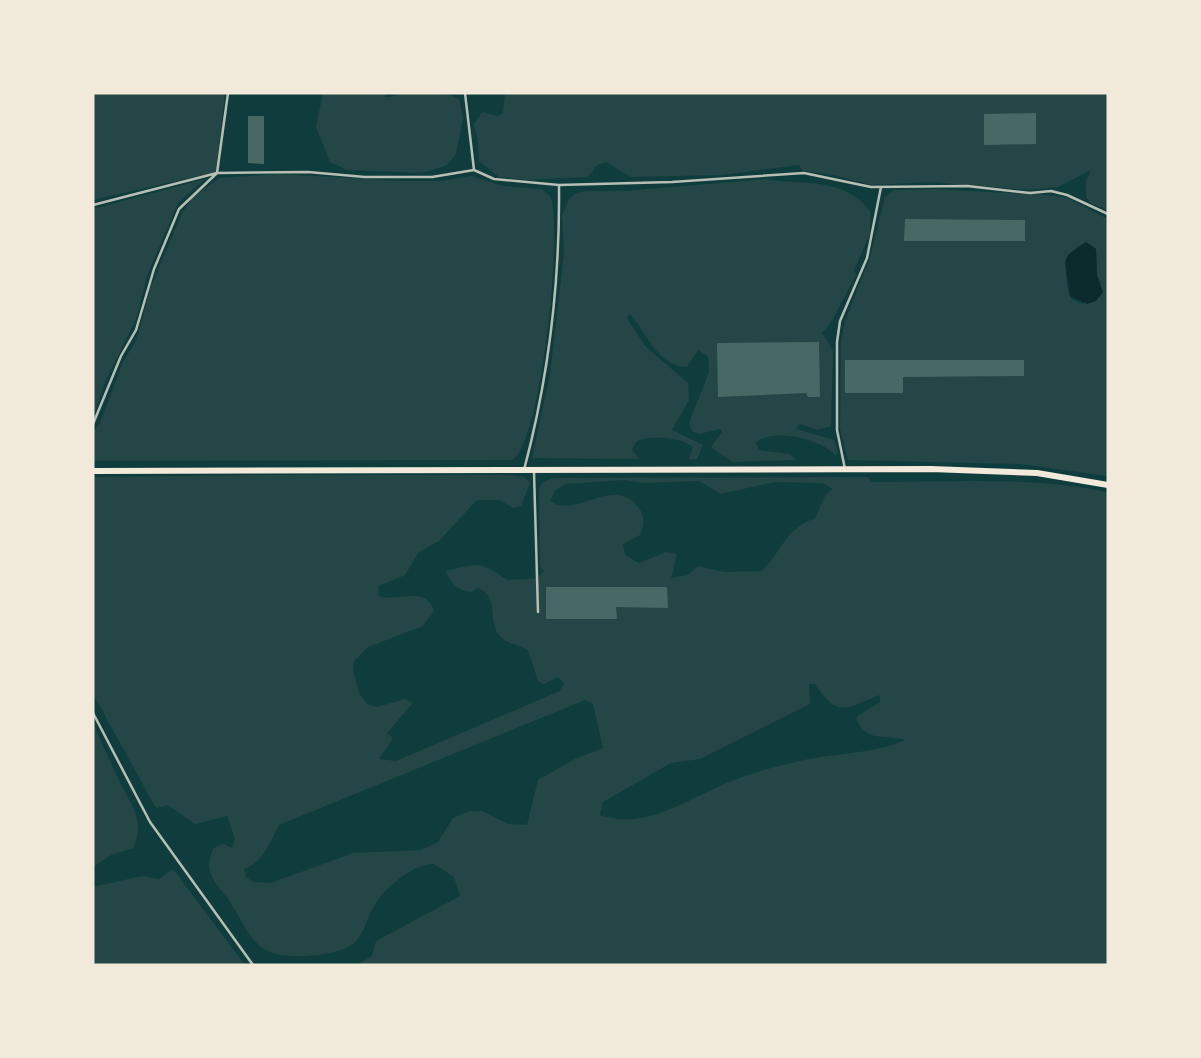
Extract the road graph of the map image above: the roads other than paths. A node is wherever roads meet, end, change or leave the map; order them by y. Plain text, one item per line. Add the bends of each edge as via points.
1 (228, 93) edge
2 (465, 93) edge
3 (474, 170) junction
4 (217, 173) junction
5 (559, 185) junction
6 (881, 187) junction
7 (93, 205) edge
8 (1108, 214) edge
9 (93, 424) edge
10 (845, 468) junction
11 (524, 470) junction
12 (534, 470) junction
13 (93, 471) edge
14 (1108, 485) edge
15 (538, 612) dead end
16 (93, 713) edge
17 (253, 965) edge

1 - 4 lane
2 - 3 lane
3 - 4 lane via 419,177
3 - 5 lane via 494,179
4 - 7 lane
4 - 9 lane via 179,209 136,330
5 - 6 lane via 672,183 804,173
5 - 11 lane via 560,251 547,374
6 - 8 lane via 1051,191
6 - 10 lane via 867,258 840,321 837,342 837,430
10 - 12 main road
10 - 14 main road via 1037,473
11 - 12 main road
11 - 13 main road
12 - 15 lane
16 - 17 lane via 150,822

